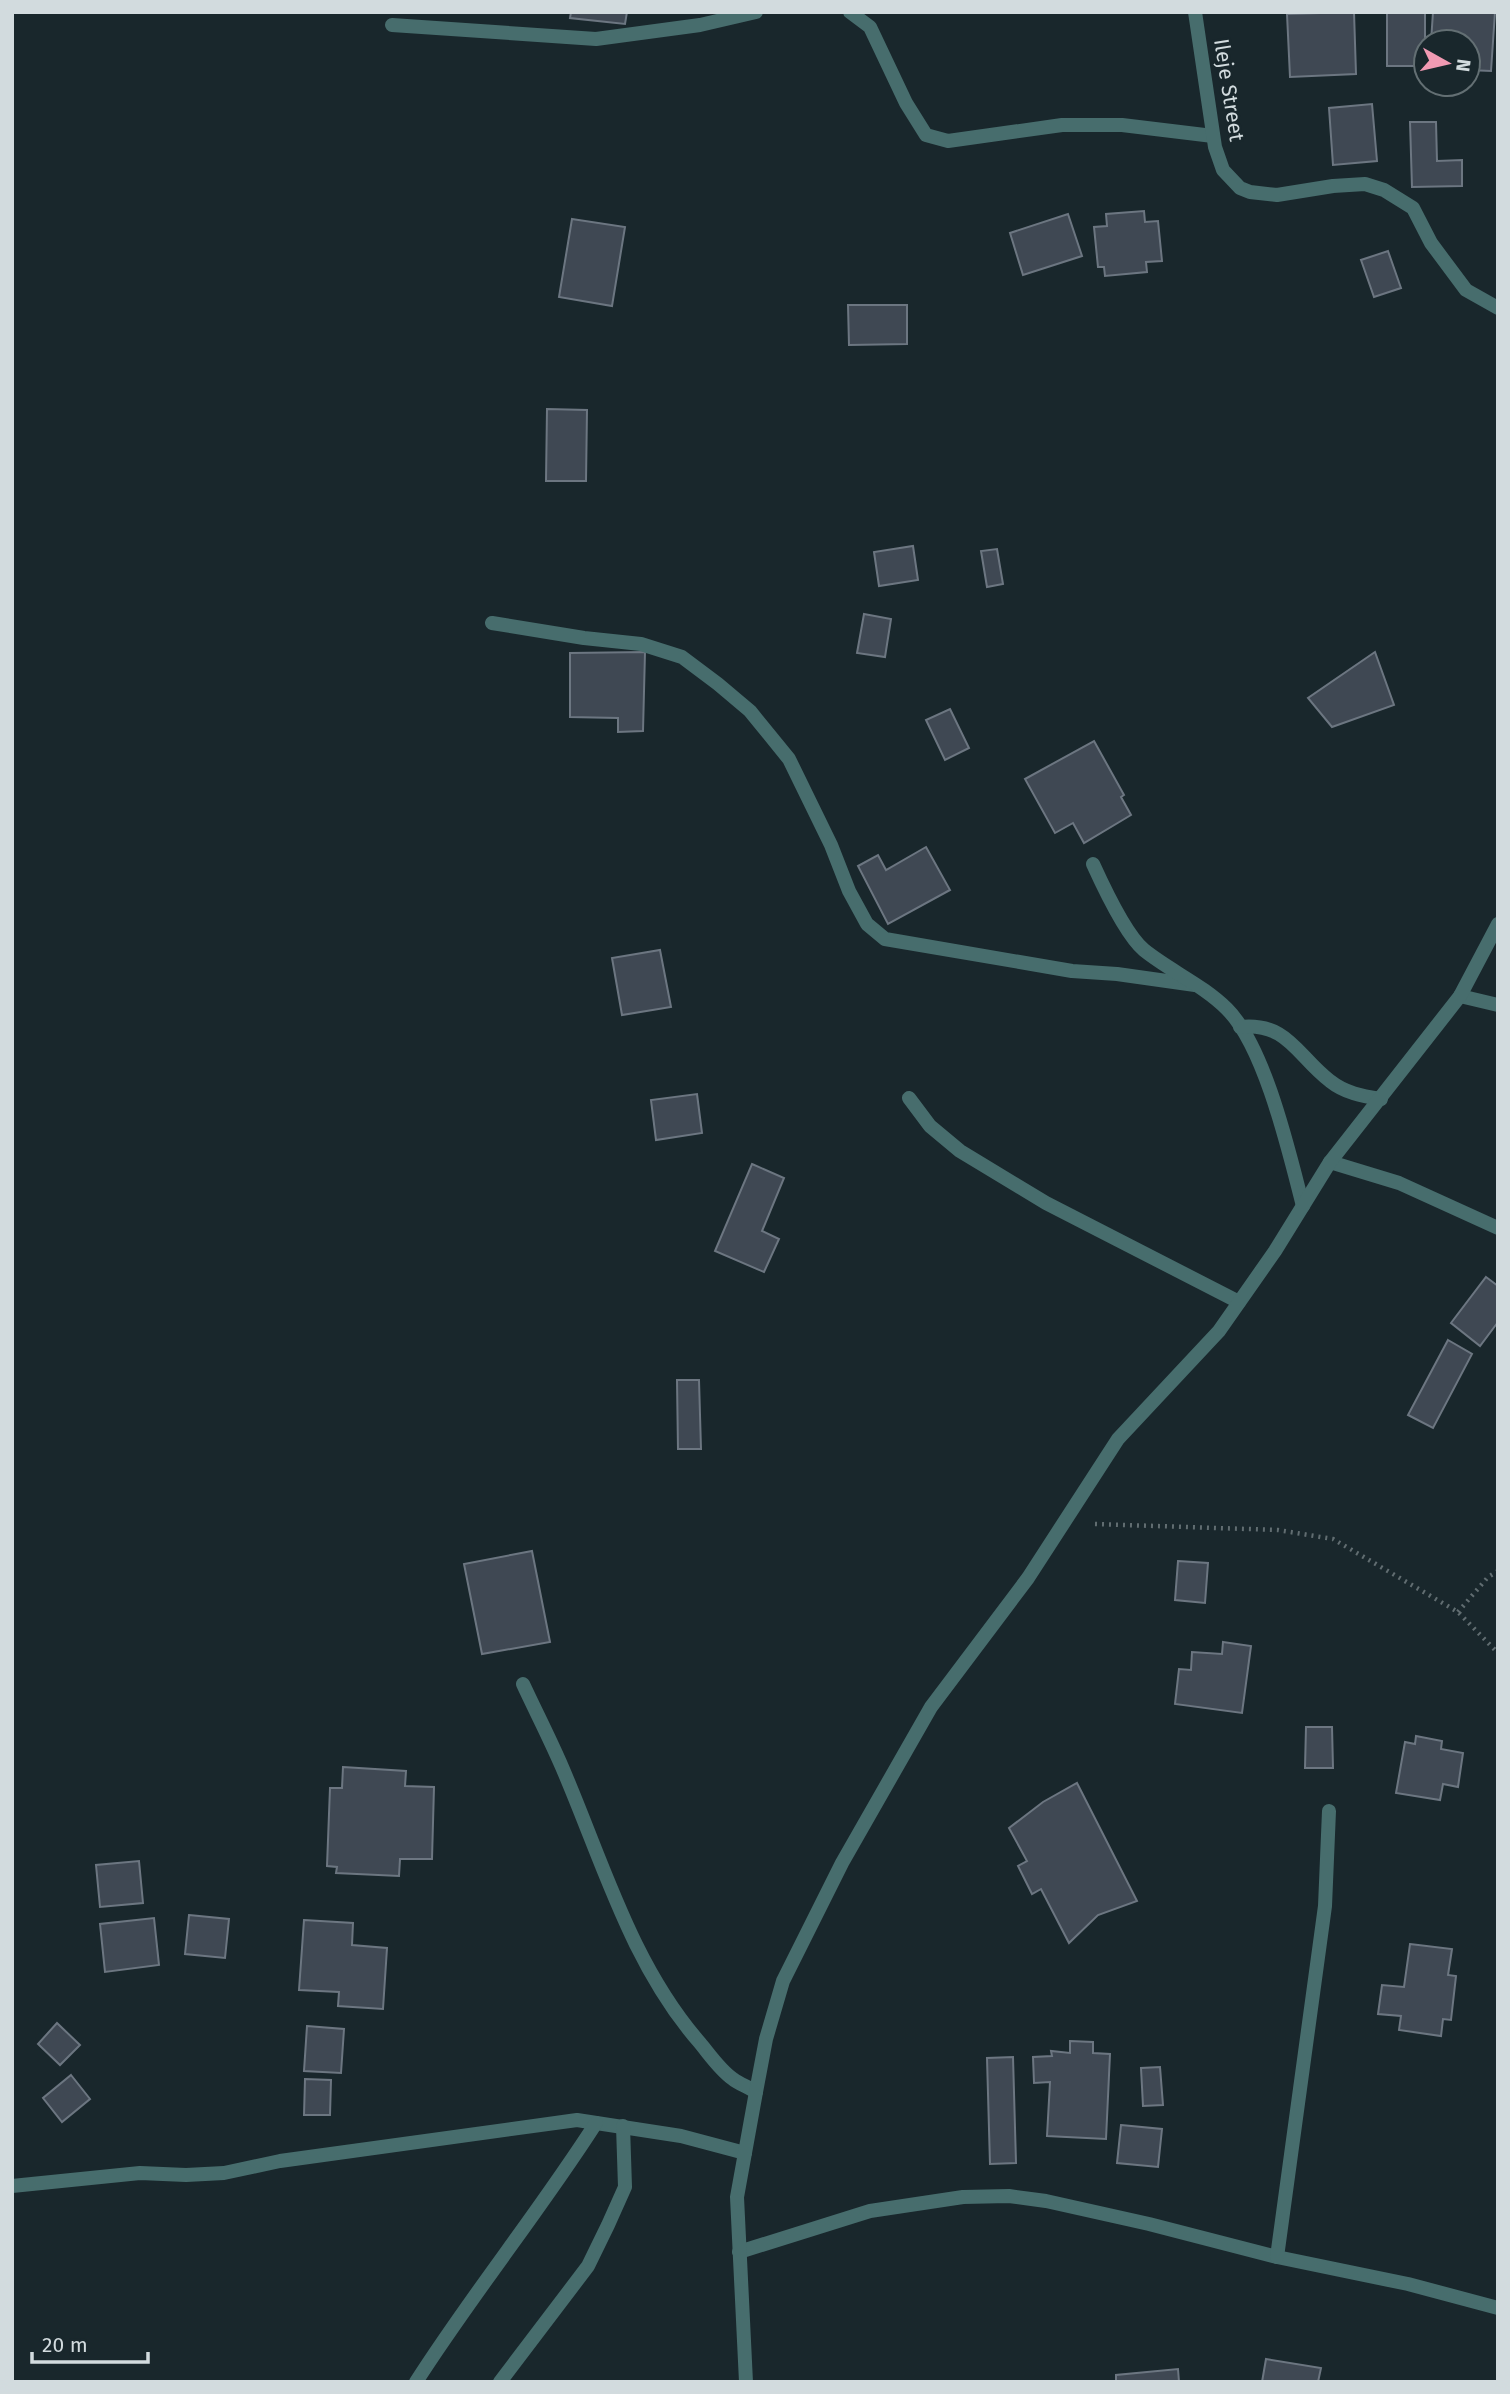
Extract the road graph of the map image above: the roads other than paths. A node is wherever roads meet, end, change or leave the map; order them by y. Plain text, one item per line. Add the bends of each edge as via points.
1 (756, 12) edge
2 (850, 12) edge
3 (1195, 12) edge
4 (392, 25) dead end
5 (1213, 136) junction
6 (1498, 308) edge
7 (492, 623) dead end
8 (1093, 864) dead end
9 (1498, 924) edge
10 (1195, 985) junction
11 (1460, 996) junction
12 (1498, 1005) edge
13 (1240, 1027) junction
14 (909, 1098) dead end
15 (1381, 1099) junction
16 (1330, 1162) junction
17 (1303, 1206) junction
18 (1498, 1228) edge
19 (1239, 1302) junction
20 (523, 1684) dead end
21 (1328, 1811) dead end
22 (756, 2092) junction
23 (596, 2123) junction
24 (623, 2126) junction
25 (745, 2153) junction
26 (12, 2186) edge
27 (740, 2252) junction
28 (1277, 2257) junction
29 (1498, 2308) edge
30 (415, 2382) edge
31 (500, 2382) edge
32 (746, 2382) edge

1 - 4 street via 700,25 596,38
2 - 5 street via 870,27 926,135 948,141 1074,125 1122,125
3 - 5 street, Ileje Street
5 - 6 street, Ileje Street via 1223,170 1250,192 1277,195 1365,184 1384,190 1413,208 1431,243 1466,290
7 - 10 street via 641,644 682,657 718,684 750,711 789,759 849,891 867,924 885,939 1072,971
8 - 10 street via 1142,948
9 - 11 street
10 - 13 street via 1228,1009
11 - 12 street
11 - 15 street
13 - 15 street via 1274,1030 1335,1085
13 - 17 street via 1278,1116
14 - 19 street via 930,1126 960,1151 1046,1203
15 - 16 street
16 - 17 street
16 - 18 street via 1399,1183
17 - 19 street
19 - 22 street via 1219,1331 1118,1439 1028,1578 932,1707 842,1863 783,1981
20 - 22 street via 562,1766 629,1933 657,1985 713,2059 732,2079
21 - 28 street via 1325,1906
22 - 25 street
23 - 24 street
23 - 26 street via 577,2120 506,2129 224,2173 139,2173
23 - 30 street
24 - 25 street
24 - 31 street via 625,2187 608,2225 588,2266
25 - 27 street via 737,2197
27 - 28 street via 870,2211 963,2197 1009,2196 1123,2218
27 - 32 street
28 - 29 street

